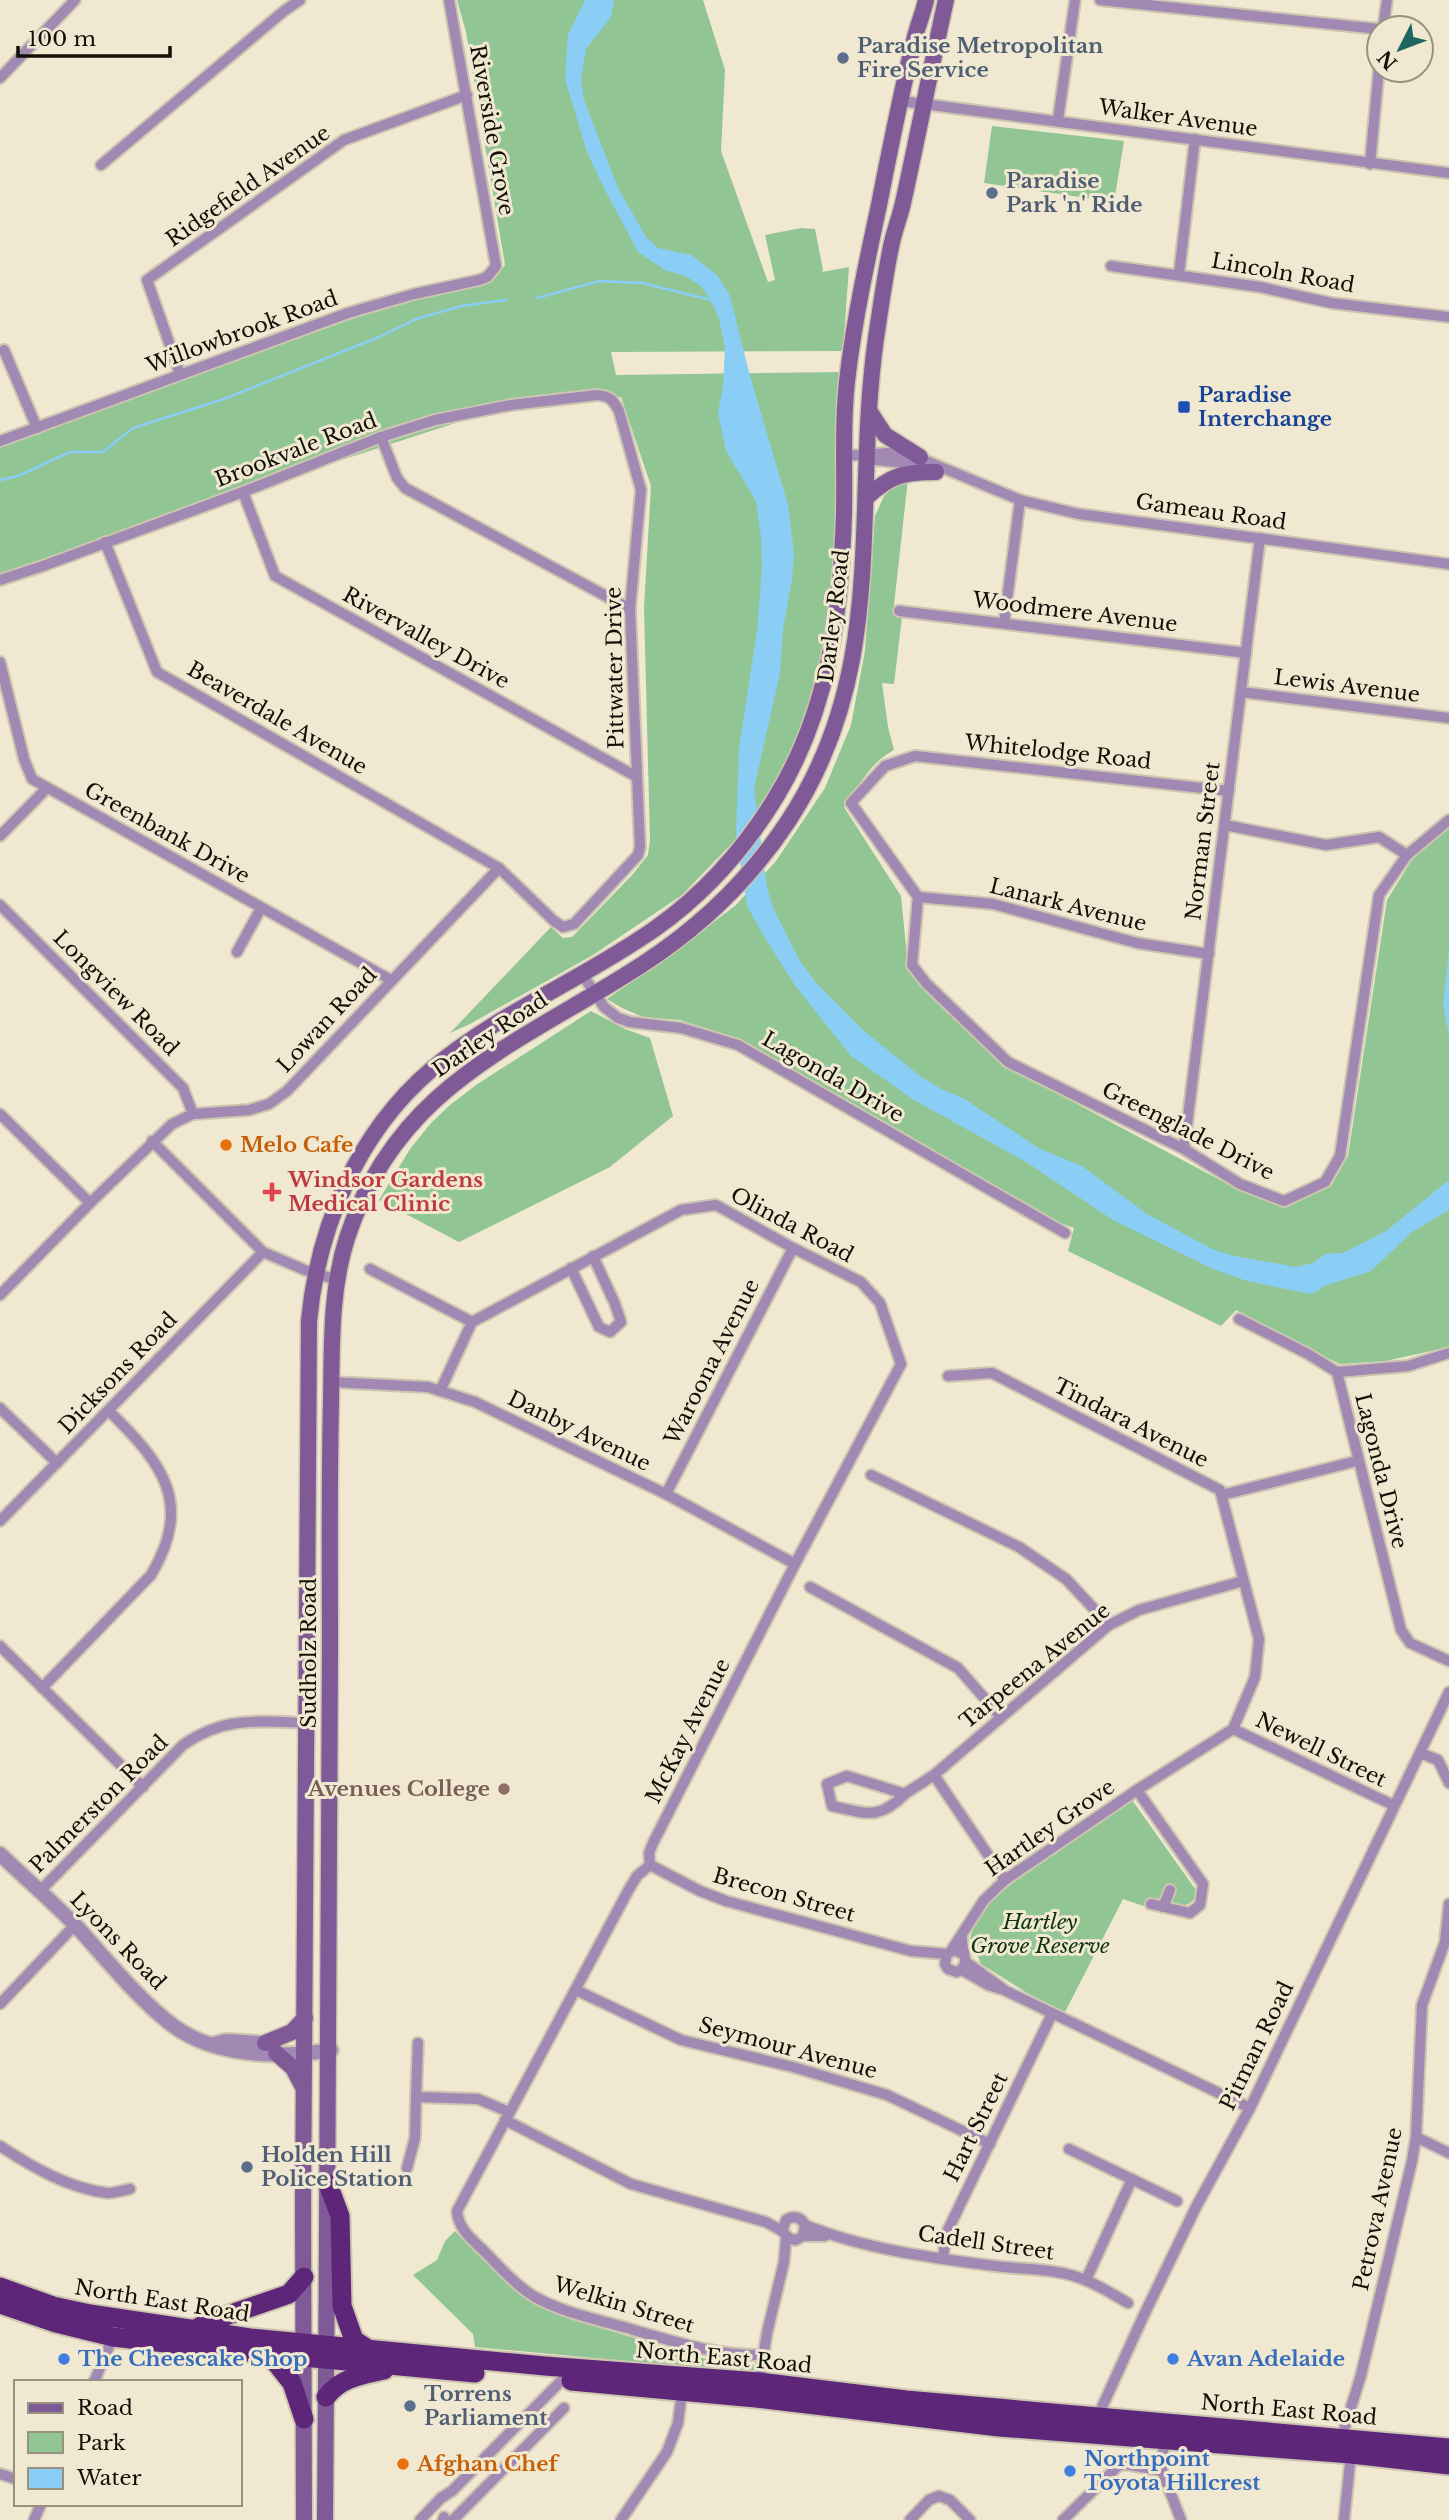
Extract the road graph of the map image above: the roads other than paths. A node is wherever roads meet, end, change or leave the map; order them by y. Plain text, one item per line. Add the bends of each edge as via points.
1 (75, 0) edge
2 (300, 0) edge
3 (449, 0) edge
4 (926, 0) edge
5 (946, 0) edge
6 (1075, 0) edge
7 (1100, 0) edge
8 (1365, 27) edge
9 (0, 78) edge
10 (1378, 84) edge
11 (467, 95) junction
12 (901, 101) junction
13 (923, 105) junction
14 (1058, 120) junction
15 (1195, 139) junction
16 (1370, 164) junction
17 (101, 165) dead end
18 (1449, 173) edge
19 (496, 266) joint
20 (1111, 266) dead end
21 (1179, 274) junction
22 (1449, 317) edge
23 (4, 350) dead end
24 (180, 374) junction
25 (614, 401) joint
26 (869, 410) junction
27 (37, 428) junction
28 (381, 437) junction
29 (0, 440) edge
30 (843, 456) junction
31 (867, 456) junction
32 (920, 457) junction
33 (936, 472) junction
34 (972, 482) junction
35 (243, 492) junction
36 (866, 498) junction
37 (1020, 500) junction
38 (1260, 538) junction
39 (106, 542) junction
40 (1449, 564) edge
41 (0, 580) edge
42 (630, 609) junction
43 (900, 611) dead end
44 (1004, 623) junction
45 (1246, 653) junction
46 (0, 662) edge
47 (1241, 692) junction
48 (1449, 718) edge
49 (637, 777) junction
50 (47, 788) junction
51 (1229, 791) junction
52 (1449, 820) edge
53 (1224, 825) junction
54 (0, 836) edge
55 (638, 855) joint
56 (1407, 855) junction
57 (499, 868) junction
58 (918, 897) junction
59 (0, 905) edge
60 (261, 908) junction
61 (237, 952) dead end
62 (1209, 954) junction
63 (582, 974) junction
64 (391, 980) junction
65 (595, 993) junction
66 (0, 1114) edge
67 (193, 1114) junction
68 (152, 1141) junction
69 (1184, 1149) junction
70 (90, 1203) junction
71 (1065, 1233) dead end
72 (793, 1248) junction
73 (263, 1252) junction
74 (593, 1256) junction
75 (571, 1268) junction
76 (370, 1269) dead end
77 (316, 1274) junction
78 (337, 1280) junction
79 (0, 1295) edge
80 (1238, 1319) dead end
81 (472, 1322) junction
82 (1449, 1353) edge
83 (901, 1364) joint
84 (1337, 1372) junction
85 (309, 1376) junction
86 (948, 1376) dead end
87 (331, 1382) junction
88 (440, 1391) junction
89 (0, 1408) edge
90 (109, 1411) junction
91 (1357, 1461) junction
92 (57, 1463) junction
93 (871, 1475) dead end
94 (666, 1494) junction
95 (1222, 1495) junction
96 (0, 1521) edge
97 (795, 1564) junction
98 (1243, 1581) junction
99 (810, 1587) dead end
100 (1109, 1625) junction
101 (307, 1627) junction
102 (330, 1628) junction
103 (0, 1646) edge
104 (1449, 1661) edge
105 (42, 1688) junction
106 (1449, 1692) edge
107 (1000, 1716) junction
108 (307, 1723) junction
109 (1233, 1729) junction
110 (1420, 1753) junction
111 (934, 1775) junction
112 (1449, 1783) edge
113 (143, 1787) junction
114 (1137, 1790) junction
115 (905, 1794) junction
116 (1393, 1805) junction
117 (0, 1854) edge
118 (650, 1865) junction
119 (1005, 1880) junction
120 (1170, 1890) dead end
121 (40, 1891) junction
122 (1151, 1904) dead end
123 (1449, 1904) edge
124 (1163, 1907) junction
125 (75, 1925) junction
126 (962, 1933) junction
127 (947, 1957) junction
128 (964, 1962) junction
129 (1437, 1965) junction
130 (1449, 1971) edge
131 (576, 1990) junction
132 (0, 2004) edge
133 (1052, 2014) junction
134 (304, 2018) junction
135 (418, 2043) dead end
136 (271, 2048) junction
137 (304, 2050) junction
138 (331, 2050) junction
139 (330, 2087) junction
140 (304, 2089) junction
141 (416, 2097) junction
142 (1250, 2108) junction
143 (507, 2116) junction
144 (1416, 2137) junction
145 (990, 2144) junction
146 (0, 2147) edge
147 (1069, 2149) dead end
148 (1449, 2153) edge
149 (407, 2168) dead end
150 (1132, 2179) junction
151 (328, 2184) junction
152 (130, 2189) dead end
153 (1177, 2201) dead end
154 (793, 2232) junction
155 (943, 2259) junction
156 (304, 2277) junction
157 (1086, 2280) junction
158 (0, 2287) edge
159 (1129, 2303) dead end
160 (0, 2304) edge
161 (90, 2314) junction
162 (193, 2331) junction
163 (113, 2337) junction
164 (369, 2349) junction
165 (304, 2350) junction
166 (327, 2352) junction
167 (269, 2354) junction
168 (764, 2355) junction
169 (398, 2366) junction
170 (95, 2380) edge
171 (561, 2381) junction
172 (758, 2390) junction
173 (682, 2391) junction
174 (326, 2397) junction
175 (564, 2408) dead end
176 (1098, 2416) junction
177 (304, 2419) junction
178 (1089, 2434) junction
179 (1164, 2439) junction
180 (1346, 2445) junction
181 (1449, 2448) edge
182 (1449, 2465) edge
183 (1162, 2471) junction
184 (432, 2507) junction
185 (447, 2519) edge
186 (304, 2520) edge
187 (326, 2520) edge
188 (420, 2520) edge
189 (621, 2520) edge
190 (910, 2520) edge
191 (970, 2520) edge
192 (1063, 2520) edge
193 (1181, 2520) edge
194 (1344, 2520) edge

1 - 9 street
2 - 17 street
3 - 11 street, Riverside Grove
4 - 12 main road, Darley Road
5 - 13 main road, Darley Road
6 - 14 street
7 - 8 street
10 - 16 street
11 - 19 street, Riverside Grove
11 - 24 street, Ridgefield Avenue via 345,140 147,280
12 - 13 street, Walker Avenue
12 - 30 main road, Darley Road via 864,270 847,378
13 - 14 street, Walker Avenue
13 - 26 main road, Darley Road via 892,244
14 - 15 street, Walker Avenue
15 - 16 street, Walker Avenue
15 - 21 street
16 - 18 street, Walker Avenue
19 - 24 street, Willowbrook Road via 479,280 348,313
20 - 21 street, Lincoln Road
21 - 22 street, Lincoln Road via 1331,303
23 - 27 street
24 - 27 street, Willowbrook Road
25 - 28 street, Brookvale Road via 597,395 511,405
25 - 42 street, Pittwater Drive via 641,489
26 - 31 main road, Darley Road
26 - 32 main road via 885,435
27 - 29 street, Willowbrook Road
28 - 35 street, Brookvale Road
28 - 42 street via 405,488
30 - 31 street, Gameau Road
30 - 63 main road, Darley Road via 841,572 830,660 810,730 782,788 718,874 657,928
31 - 32 street, Gameau Road via 899,453
31 - 33 street, Gameau Road
31 - 36 main road, Darley Road
32 - 34 street, Gameau Road
33 - 34 street, Gameau Road
33 - 36 main road via 901,473
34 - 37 street, Gameau Road
35 - 39 street, Brookvale Road
35 - 49 street, Rivervalley Drive via 275,576
36 - 65 main road, Darley Road via 859,623 848,685 825,754 791,817 726,897 673,943
37 - 38 street, Gameau Road via 1079,514
37 - 44 street
38 - 40 street, Gameau Road
38 - 45 street, Norman Street
39 - 41 street, Brookvale Road
39 - 57 street, Beaverdale Avenue via 157,672
42 - 49 street, Pittwater Drive
43 - 44 street, Woodmere Avenue
44 - 45 street, Woodmere Avenue
45 - 47 street, Norman Street
46 - 50 street, Greenbank Drive via 24,760 32,779
47 - 48 street, Lewis Avenue
47 - 51 street, Norman Street
49 - 55 street, Pittwater Drive
50 - 54 street
50 - 60 street, Greenbank Drive
51 - 53 street, Norman Street
51 - 58 street, Whitelodge Road via 915,756 885,766 851,803
52 - 56 street, Greenglade Drive
53 - 56 street via 1326,845 1379,837
53 - 62 street, Norman Street
55 - 57 street, Beaverdale Avenue via 574,924 564,927
56 - 69 street, Greenglade Drive via 1379,895 1340,1156 1325,1182 1284,1201 1241,1184
57 - 64 street, Lowan Road
58 - 62 street, Lanark Avenue via 993,904 1137,943
58 - 69 street, Greenglade Drive via 912,965 999,1053
59 - 67 street, Longview Road via 183,1088
60 - 61 street
60 - 64 street, Greenbank Drive
62 - 69 street, Norman Street
63 - 65 street, Lagonda Drive
63 - 77 main road, Darley Road via 451,1054 401,1101 347,1180
64 - 67 street, Lowan Road via 269,1104
65 - 71 street, Lagonda Drive via 610,1013 630,1022 681,1028 738,1045
65 - 78 main road, Darley Road via 475,1066 410,1124 367,1189
66 - 70 street
67 - 68 street, Lowan Road
68 - 70 street, Lowan Road
68 - 73 street
70 - 79 street, Lowan Road
72 - 74 street, Olinda Road via 716,1205 681,1210
72 - 83 street, Olinda Road via 861,1282 880,1303
72 - 94 street, Waroona Avenue
73 - 77 street
73 - 90 street, Dicksons Road
74 - 75 street, Olinda Road
74 - 75 street via 621,1322 610,1332 598,1327
75 - 81 street, Olinda Road
76 - 81 street
77 - 78 street
77 - 85 main road, Sudholz Road via 309,1321
78 - 87 main road, Sudholz Road
80 - 84 street, Lagonda Drive
81 - 88 street
82 - 84 street via 1409,1366
83 - 97 street, McKay Avenue
84 - 91 street, Lagonda Drive
85 - 87 main road
85 - 101 main road, Sudholz Road
86 - 95 street, Tindara Avenue via 992,1373
87 - 88 street, Danby Avenue via 410,1385
87 - 102 main road, Sudholz Road
88 - 94 street, Danby Avenue via 475,1402
89 - 92 street
90 - 92 street, Dicksons Road
90 - 105 street via 143,1444 160,1470 170,1500 172,1527 150,1575
91 - 95 street
91 - 104 street, Lagonda Drive via 1401,1630 1410,1643
92 - 96 street, Dicksons Road
93 - 100 street via 1019,1547 1066,1579
94 - 97 street, Danby Avenue
95 - 98 street, Tindara Avenue
97 - 118 street, McKay Avenue via 653,1843
98 - 100 street, Tarpeena Avenue via 1139,1611
98 - 109 street, Tindara Avenue via 1257,1627 1258,1654 1250,1692
99 - 107 street via 958,1668
100 - 107 street, Tarpeena Avenue
101 - 102 main road
101 - 108 main road, Sudholz Road
102 - 138 main road, Sudholz Road
103 - 105 street
105 - 113 street
106 - 110 street, Pitman Road
107 - 111 street, Tarpeena Avenue
108 - 113 street, Palmerston Road via 221,1725 183,1745
108 - 134 main road, Sudholz Road
109 - 114 street, Hartley Grove
109 - 116 street, Newell Street
110 - 112 street via 1438,1760
110 - 116 street, Pitman Road
111 - 115 street, Tarpeena Avenue
111 - 119 street
113 - 121 street, Palmerston Road
114 - 119 street, Hartley Grove
114 - 124 street, Hartley Grove via 1203,1884 1200,1905 1190,1913
115 - 115 street, Tarpeena Avenue via 890,1809 871,1814 832,1806 827,1784 847,1776
116 - 142 street, Pitman Road
117 - 121 street, Lyons Road
118 - 127 street, Brecon Street via 726,1902
118 - 131 street, McKay Avenue via 628,1891
119 - 126 street, Hartley Grove
120 - 124 street
121 - 125 street, Lyons Road
122 - 124 street, Hartley Grove
123 - 129 street, Petrova Avenue
125 - 132 street
125 - 136 street, Lyons Road via 168,2022 229,2051
126 - 127 street, Hartley Grove
126 - 128 street
127 - 128 street via 959,1951
127 - 128 street via 953,1972
128 - 133 street via 988,1985
129 - 130 street
129 - 144 street, Petrova Avenue via 1422,2005
131 - 143 street, McKay Avenue
131 - 145 street, Seymour Avenue via 681,2040 887,2095
133 - 142 street
133 - 145 street, Hart Street
134 - 136 main road
134 - 137 main road, Sudholz Road
135 - 141 street
136 - 137 street, Lyons Road
136 - 140 main road via 293,2068
137 - 138 street, Lyons Road
137 - 140 main road, Sudholz Road
138 - 139 main road, Sudholz Road
139 - 140 main road
139 - 151 main road, Sudholz Road
140 - 156 main road, Sudholz Road
141 - 143 street, Cadell Street via 478,2099
141 - 149 street via 415,2138
142 - 176 street, Pitman Road via 1196,2207
143 - 154 street, Cadell Street via 631,2184
143 - 168 street, Welkin Street via 457,2211 466,2234 513,2280 559,2309 706,2350
144 - 148 street
144 - 180 street, Petrova Avenue
145 - 155 street, Hart Street via 946,2234
146 - 152 street via 77,2185 111,2193
147 - 150 street
150 - 153 street
150 - 157 street
151 - 164 highway via 340,2216 342,2306 354,2340
151 - 166 main road, Sudholz Road
154 - 155 street, Cadell Street
154 - 168 street
155 - 157 street, Cadell Street via 1056,2271
156 - 162 highway via 289,2294
156 - 165 main road, Sudholz Road
157 - 159 street, Cadell Street
158 - 161 highway, North East Road
160 - 163 highway, North East Road
161 - 162 highway, North East Road
161 - 163 highway via 114,2332
162 - 165 highway, North East Road
163 - 167 highway, North East Road
163 - 170 street
164 - 166 highway, North East Road
164 - 172 highway, North East Road
165 - 166 highway, North East Road
165 - 167 highway, North East Road
165 - 177 main road
166 - 169 highway, North East Road
166 - 174 main road
167 - 177 highway via 292,2383
168 - 172 street
169 - 171 highway, North East Road
169 - 174 highway via 343,2381
171 - 173 highway, North East Road
171 - 184 street
172 - 173 highway, North East Road
172 - 176 highway, North East Road
172 - 178 highway, North East Road via 999,2427
173 - 189 street via 678,2423 667,2452
174 - 187 main road
175 - 185 street
176 - 178 highway
176 - 180 highway, North East Road
177 - 186 main road
178 - 179 highway, North East Road
179 - 180 highway, North East Road
179 - 183 street
180 - 181 highway, North East Road
180 - 182 highway, North East Road
180 - 194 street, Petrova Avenue
183 - 192 street via 1118,2466
183 - 193 street
184 - 185 street
184 - 188 street
190 - 191 street via 939,2496 950,2500

